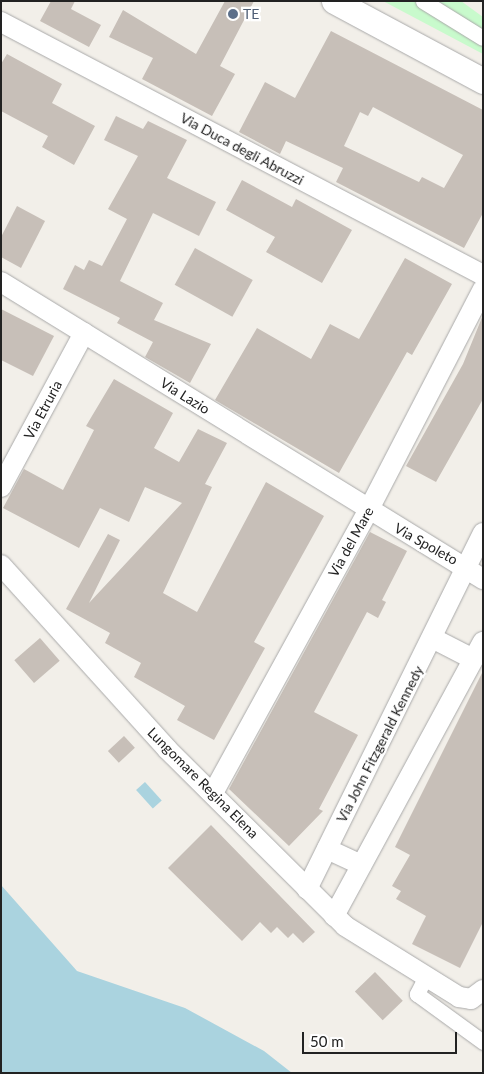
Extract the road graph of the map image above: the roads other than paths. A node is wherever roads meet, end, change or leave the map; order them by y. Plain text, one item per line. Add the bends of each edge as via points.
1 (334, 1) edge
2 (423, 1) edge
3 (1, 22) edge
4 (483, 38) edge
5 (483, 81) edge
6 (483, 275) edge
7 (1, 282) edge
8 (483, 289) edge
9 (477, 314) edge
10 (84, 333) junction
11 (1, 487) edge
12 (368, 511) junction
13 (483, 533) edge
14 (1, 565) edge
15 (475, 573) edge
16 (432, 638) junction
17 (478, 651) edge
18 (213, 792) junction
19 (327, 849) junction
20 (362, 865) junction
21 (307, 889) junction
22 (334, 916) junction
23 (425, 978) junction
24 (483, 990) edge
25 (483, 1042) edge

1 - 5 street
2 - 4 street
3 - 6 street, Via Duca degli Abruzzi
7 - 10 street, Via Lazio
8 - 9 street, Via del Mare
9 - 12 street, Via del Mare
10 - 11 street, Via Etruria
10 - 12 street, Via Lazio
12 - 15 street, Via Spoleto
12 - 18 street, Via del Mare
13 - 15 street, Via John Fitzgerald Kennedy
14 - 18 street, Lungomare Regina Elena via 166,749
15 - 16 street, Via John Fitzgerald Kennedy
16 - 17 street
16 - 19 street, Via John Fitzgerald Kennedy
17 - 20 street
18 - 21 street, Lungomare Regina Elena
19 - 20 street
19 - 21 street, Via John Fitzgerald Kennedy
20 - 22 street
21 - 22 street, Lungomare Regina Elena
22 - 23 street, Lungomare Regina Elena
23 - 24 street, Lungomare Regina Elena via 462,998 474,998
23 - 25 street via 417,994 448,1013

